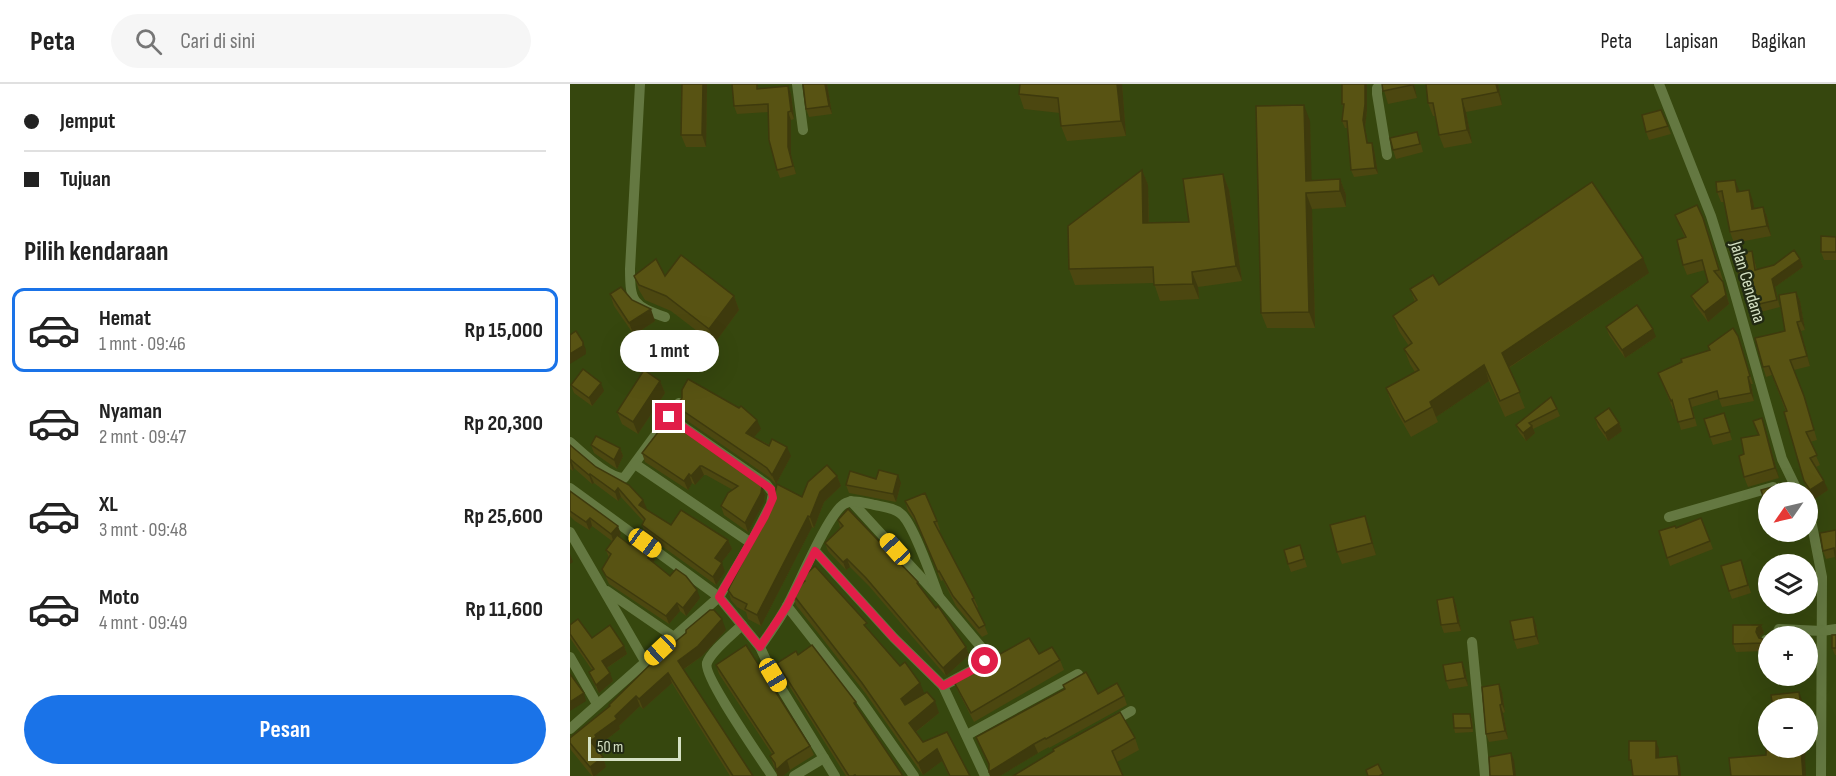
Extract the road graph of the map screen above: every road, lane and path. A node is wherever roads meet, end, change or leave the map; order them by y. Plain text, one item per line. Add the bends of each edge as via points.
1 (640, 84) edge
2 (797, 84) edge
3 (1383, 84) edge
4 (1659, 84) edge
5 (803, 130) dead end
6 (1387, 155) dead end
7 (665, 317) dead end
8 (679, 403) edge
9 (669, 417) junction
10 (570, 442) edge
11 (635, 464) junction
12 (1792, 482) edge
13 (570, 488) edge
14 (1758, 492) edge
15 (851, 501) junction
16 (1669, 517) dead end
17 (570, 532) edge
18 (1815, 542) edge
19 (751, 543) junction
20 (815, 551) junction
21 (603, 588) junction
22 (719, 597) junction
23 (939, 597) junction
24 (787, 606) junction
25 (742, 625) junction
26 (1836, 629) edge
27 (1818, 631) edge
28 (1822, 631) junction
29 (674, 637) junction
30 (1472, 642) dead end
31 (760, 647) junction
32 (570, 657) edge
33 (645, 663) junction
34 (1078, 674) edge
35 (943, 686) junction
36 (597, 704) junction
37 (1131, 711) dead end
38 (1102, 728) edge
39 (570, 729) edge
40 (967, 735) junction
41 (824, 758) junction
42 (772, 776) edge
43 (794, 776) edge
44 (835, 776) edge
45 (914, 776) edge
46 (985, 776) edge
47 (1485, 776) edge
48 (1821, 776) edge

1 - 7 street via 631,295 639,306
2 - 5 street
3 - 6 street via 1377,88 1377,94
4 - 12 street, Jalan Cendana via 1711,216
8 - 9 street
9 - 11 street
9 - 19 street via 771,489 773,498
10 - 11 street via 620,478 628,475
11 - 19 street
13 - 22 street
14 - 16 street
15 - 20 street via 835,513
15 - 23 street
15 - 23 street via 902,514
17 - 21 street
18 - 28 street via 1822,577
19 - 22 street
20 - 24 street
20 - 35 street
21 - 29 street
21 - 33 street
22 - 25 street
22 - 29 street
23 - 35 street via 986,653 980,666
24 - 31 street
24 - 45 street
25 - 31 street
25 - 42 street via 712,655 706,667
26 - 28 street
27 - 28 street
28 - 48 street
29 - 33 street
30 - 47 street
31 - 41 street
32 - 36 street
33 - 36 street
34 - 40 street
35 - 40 street
36 - 39 street
37 - 38 street
40 - 46 street
41 - 43 street
41 - 44 street

